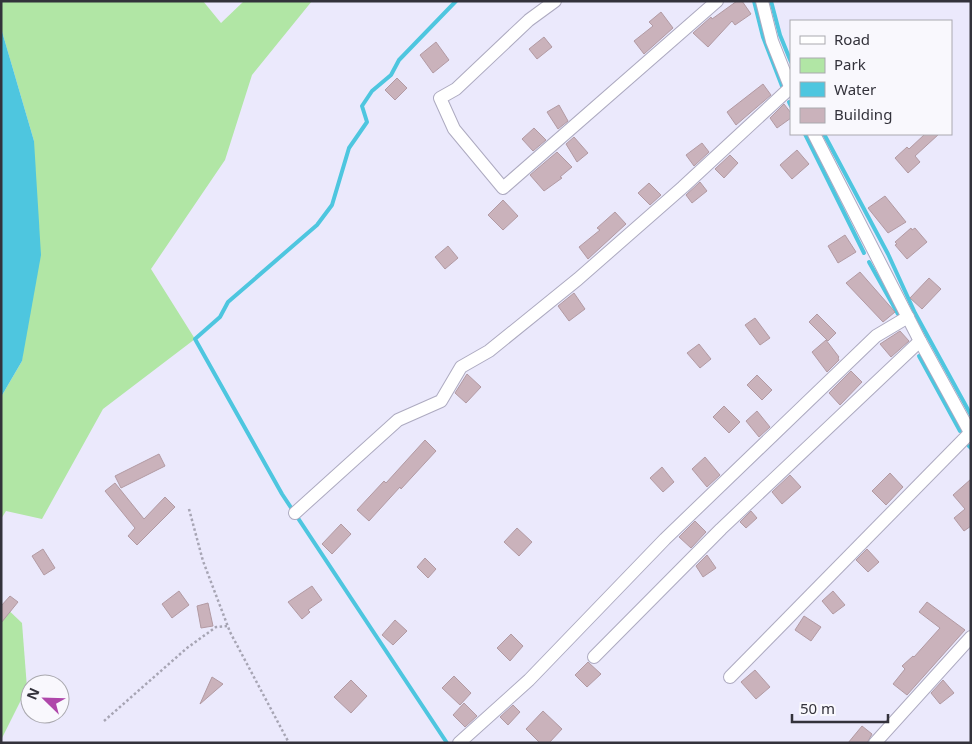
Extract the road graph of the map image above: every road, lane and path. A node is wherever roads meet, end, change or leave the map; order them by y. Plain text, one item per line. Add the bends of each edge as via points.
1 (554, 1) edge
2 (717, 1) edge
3 (762, 1) edge
4 (790, 86) edge
5 (790, 90) edge
6 (815, 135) edge
7 (908, 316) junction
8 (920, 341) junction
9 (970, 433) edge
10 (189, 509) dead end
11 (295, 513) dead end
12 (227, 626) junction
13 (971, 637) edge
14 (594, 657) dead end
15 (730, 677) dead end
16 (104, 721) dead end
17 (289, 743) edge
18 (459, 743) edge
19 (875, 743) edge

1 - 2 street via 529,20 456,89 440,98 454,129 503,188
3 - 4 street via 772,41
5 - 11 street via 578,279 489,351 461,367 441,401 398,420
6 - 7 street
7 - 8 street
7 - 18 street via 876,336 665,539 529,680
8 - 9 street
8 - 14 street via 721,529
9 - 15 street
10 - 12 path via 203,561
12 - 16 path via 216,627 187,648
12 - 17 path
13 - 19 street

